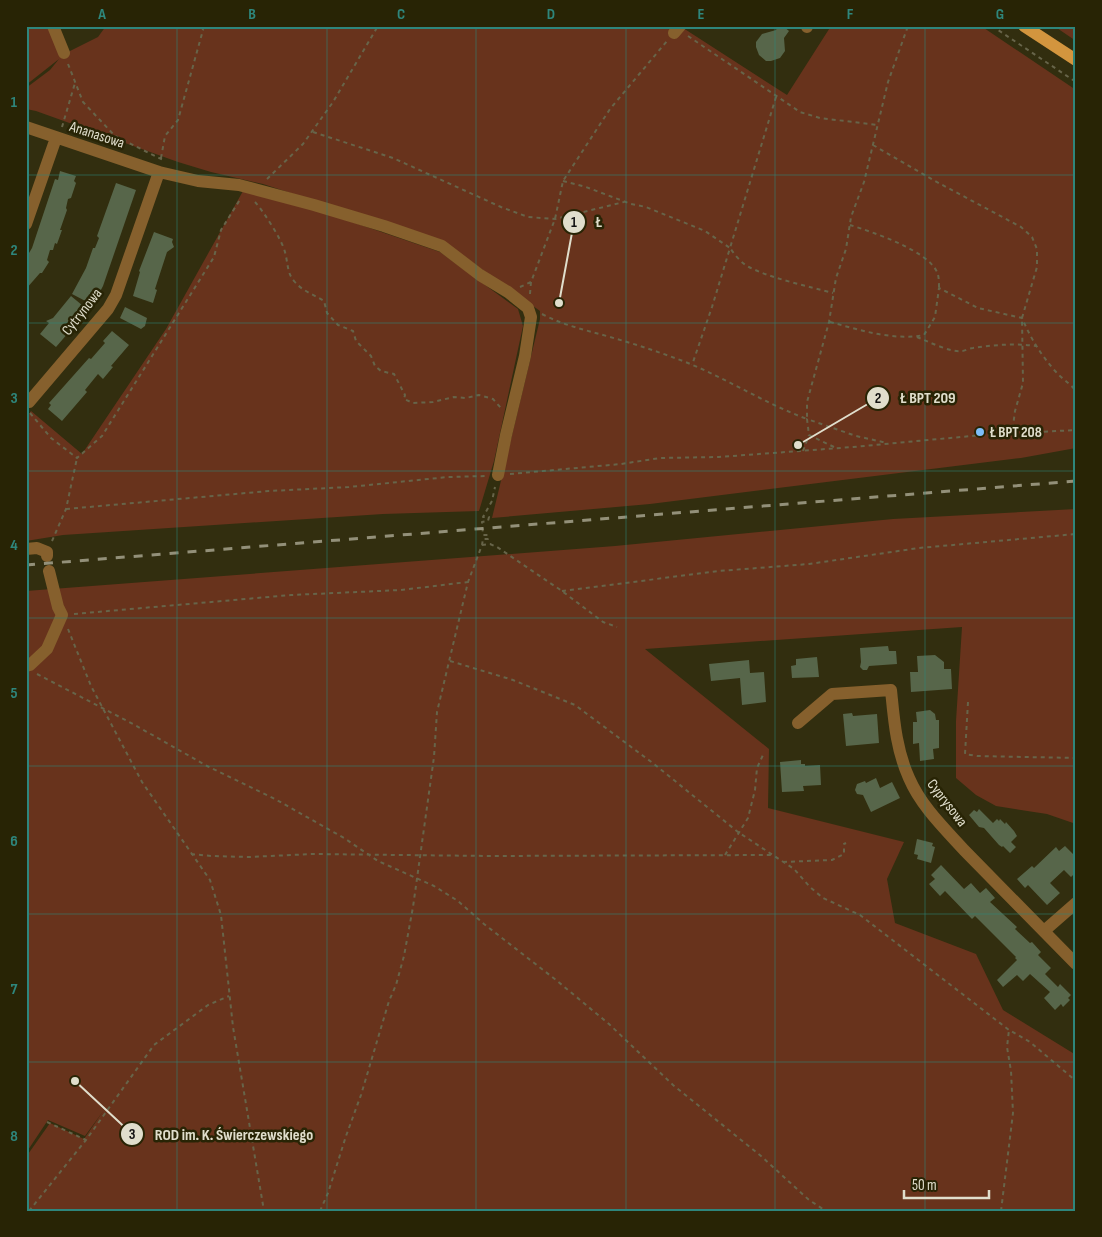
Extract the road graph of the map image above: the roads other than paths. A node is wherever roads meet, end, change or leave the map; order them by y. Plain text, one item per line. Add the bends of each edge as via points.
1 (53, 26) edge
2 (1024, 26) edge
3 (64, 53) road end
4 (1076, 60) edge
5 (26, 127) edge
6 (57, 138) junction
7 (163, 168) junction
8 (26, 224) edge
9 (28, 403) edge
10 (498, 475) road end
11 (26, 549) edge
12 (47, 554) road end
13 (49, 571) dead end
14 (31, 669) edge
15 (798, 723) dead end
16 (1076, 903) edge
17 (1044, 931) junction
18 (1076, 964) edge

1 - 3 street
2 - 4 main road
5 - 6 street, Ananasowa
6 - 7 street, Ananasowa
6 - 8 street
7 - 9 street, Cytrynowa via 108,309
7 - 10 street, Ananasowa via 198,181 239,185 253,194 323,208 442,246 528,308 531,317 525,356
11 - 12 street via 37,548
13 - 14 street via 62,615 47,649 30,665
15 - 17 street, Cyprysowa via 832,694 891,690 901,759 922,802 955,841
16 - 17 street
17 - 18 street, Cyprysowa

